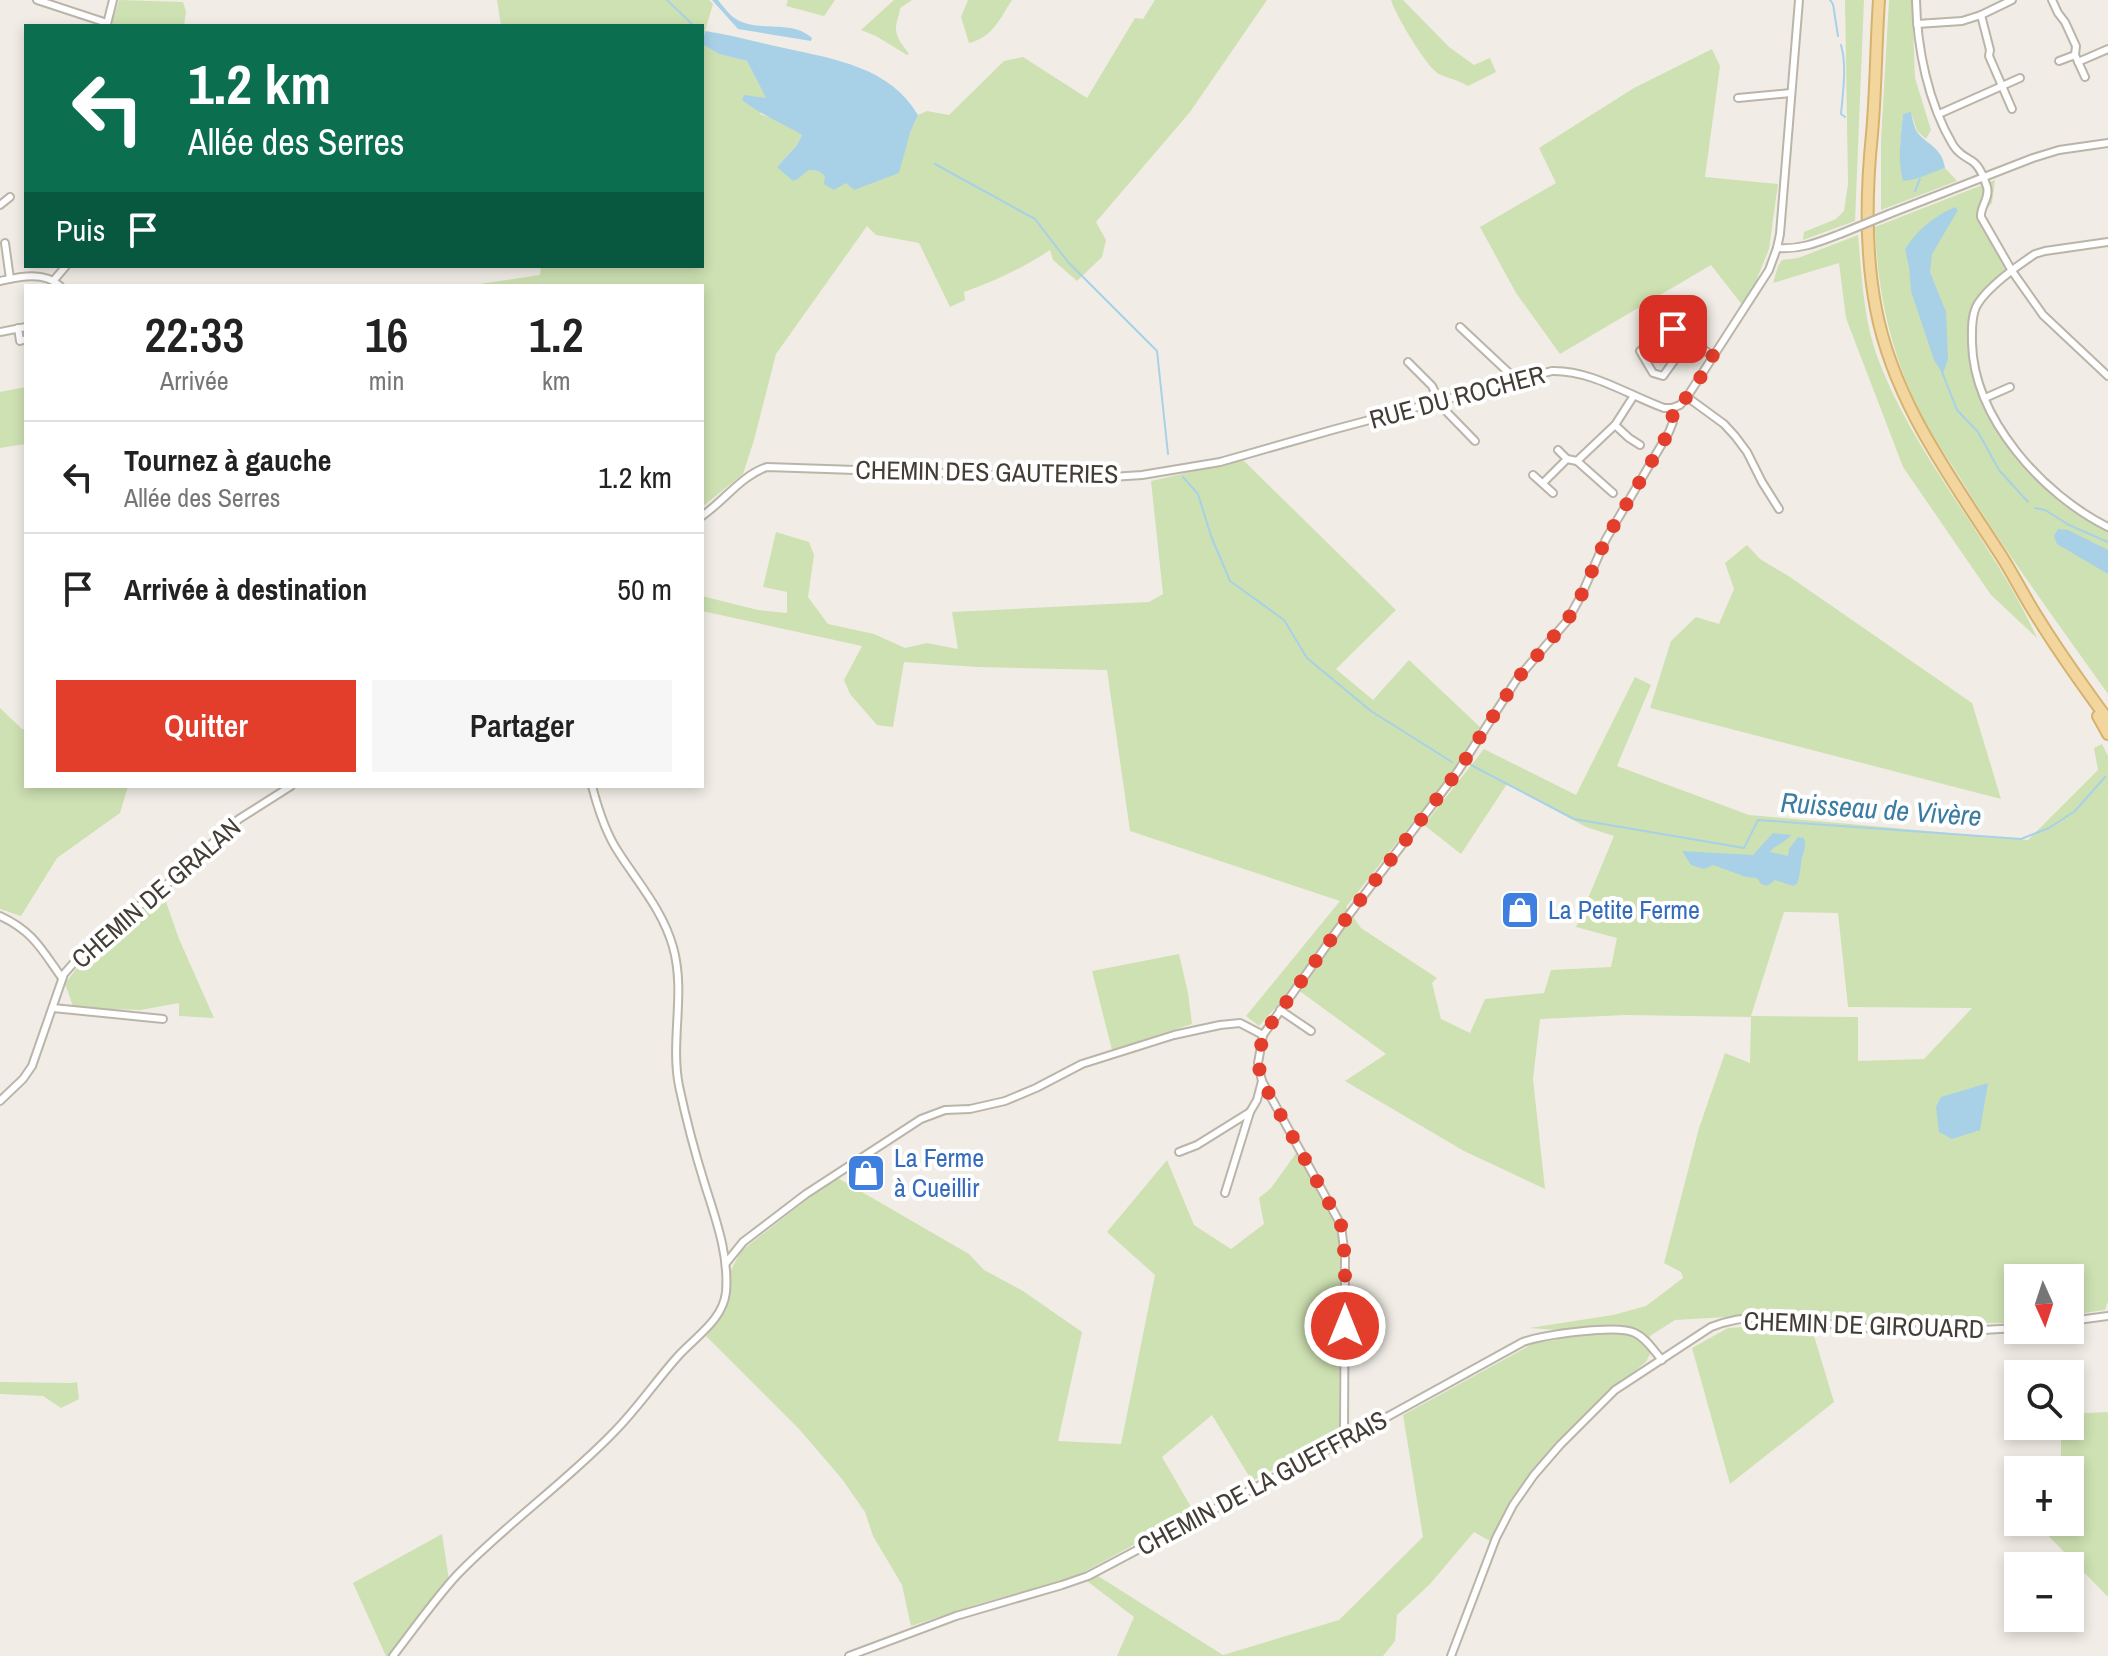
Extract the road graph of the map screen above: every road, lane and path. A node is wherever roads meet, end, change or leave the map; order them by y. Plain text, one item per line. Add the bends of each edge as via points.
1 (37, 0) edge
2 (113, 0) edge
3 (1799, 0) edge
4 (1876, 0) edge
5 (1916, 0) edge
6 (2012, 0) edge
7 (2052, 0) edge
8 (1981, 15) junction
9 (104, 24) edge
10 (107, 24) edge
11 (1917, 24) junction
12 (2108, 49) edge
13 (2076, 58) junction
14 (2059, 61) dead end
15 (2085, 77) dead end
16 (2020, 78) dead end
17 (2002, 86) junction
18 (1791, 93) junction
19 (1738, 98) dead end
20 (2012, 109) dead end
21 (1939, 114) junction
22 (2108, 143) edge
23 (1983, 179) junction
24 (10, 197) dead end
25 (0, 205) edge
26 (2108, 242) edge
27 (5, 243) dead end
28 (1777, 248) junction
29 (2012, 271) junction
30 (10, 279) junction
31 (0, 281) edge
32 (57, 283) edge
33 (24, 327) edge
34 (1460, 327) dead end
35 (18, 328) junction
36 (0, 332) edge
37 (24, 340) edge
38 (1689, 340) junction
39 (1713, 356) junction
40 (1408, 362) dead end
41 (2108, 376) edge
42 (1513, 380) junction
43 (2010, 387) dead end
44 (1633, 397) junction
45 (1687, 397) junction
46 (1985, 398) junction
47 (1439, 400) junction
48 (1672, 408) junction
49 (1615, 425) junction
50 (1332, 430) joint
51 (1475, 441) dead end
52 (1640, 445) dead end
53 (1558, 450) dead end
54 (1567, 459) junction
55 (1577, 461) junction
56 (1533, 475) dead end
57 (1543, 483) junction
58 (1553, 493) dead end
59 (1613, 493) dead end
60 (1779, 509) dead end
61 (704, 515) edge
62 (2108, 527) edge
63 (2005, 561) junction
64 (2060, 653) junction
65 (2108, 710) edge
66 (2108, 720) edge
67 (2108, 734) edge
68 (288, 788) edge
69 (593, 788) edge
70 (0, 916) edge
71 (62, 978) junction
72 (53, 1008) junction
73 (1280, 1010) junction
74 (163, 1019) dead end
75 (1311, 1031) dead end
76 (1263, 1035) junction
77 (1262, 1081) junction
78 (1257, 1100) junction
79 (0, 1101) edge
80 (1273, 1102) junction
81 (1250, 1112) junction
82 (1179, 1152) dead end
83 (1225, 1193) dead end
84 (726, 1263) junction
85 (2108, 1316) edge
86 (2084, 1319) edge
87 (2004, 1328) edge
88 (1662, 1360) junction
89 (1347, 1439) junction
90 (393, 1656) edge
91 (849, 1656) edge
92 (1451, 1656) edge

1 - 9 street
2 - 10 street
3 - 18 street
4 - 63 main road via 1868,205 1877,311 1905,399
5 - 11 street
6 - 8 street
7 - 13 street via 2076,46
8 - 11 street
8 - 17 street
11 - 21 street
12 - 13 street
13 - 14 street
13 - 15 street
16 - 17 street
17 - 20 street
17 - 21 street
18 - 19 street
18 - 28 street
21 - 23 street via 1956,149 1979,168
22 - 23 street via 2059,150
23 - 28 street, bridge via 1806,247
23 - 29 street via 1988,193 1981,217
24 - 25 street
26 - 29 street via 2039,252
27 - 30 street
28 - 39 street
29 - 41 street via 2049,322
29 - 46 street via 1983,296 1972,318 1973,358
30 - 31 street
30 - 32 street via 35,276
33 - 35 street
34 - 42 street
35 - 36 street
35 - 37 street via 20,341
38 - 38 street via 1673,329 1640,351 1653,373 1663,376
38 - 39 street
39 - 45 street
40 - 47 street
42 - 44 street, RUE DU ROCHER via 1562,371
42 - 47 street, RUE DU ROCHER
43 - 46 street
44 - 48 street, RUE DU ROCHER
44 - 49 street
45 - 48 street
45 - 60 street via 1735,436
46 - 62 street via 2008,439 2036,473
47 - 50 street, RUE DU ROCHER
47 - 51 street
48 - 73 street via 1669,432 1606,539 1567,621 1517,679 1458,771
49 - 52 street
49 - 55 street
50 - 61 street, CHEMIN DES GAUTERIES via 1220,462 1142,475 767,467
53 - 54 street
54 - 55 street
54 - 57 street
55 - 59 street
56 - 57 street
57 - 58 street
63 - 64 main road
63 - 65 main road
64 - 66 main road
64 - 67 main road
68 - 71 street, CHEMIN DE GRALAN via 239,819 90,944
69 - 84 street via 608,833 652,899 674,951 679,1084
70 - 71 street via 20,925
71 - 72 street, CHEMIN DE GRALAN
72 - 74 street
72 - 79 street, CHEMIN DE GRALAN via 32,1066
73 - 75 street
73 - 76 street
76 - 77 street via 1258,1063
76 - 84 street via 1240,1023 1174,1035 1082,1064 1005,1101 937,1112 806,1194 743,1242
77 - 78 street
77 - 80 street
78 - 80 street
78 - 81 street
80 - 89 street via 1341,1225
81 - 82 street
81 - 83 street
84 - 90 street via 726,1292 716,1318 615,1431 458,1575
85 - 86 street
87 - 88 street, CHEMIN DE GIROUARD via 1929,1330 1785,1317 1741,1319 1711,1327
88 - 89 street, CHEMIN DE LA GUEFFRAIS via 1641,1337 1625,1330 1535,1338
88 - 92 street, CHEMIN DE GIROUARD via 1615,1390 1534,1475 1496,1538
89 - 91 street, CHEMIN DE LA GUEFFRAIS via 1088,1576

